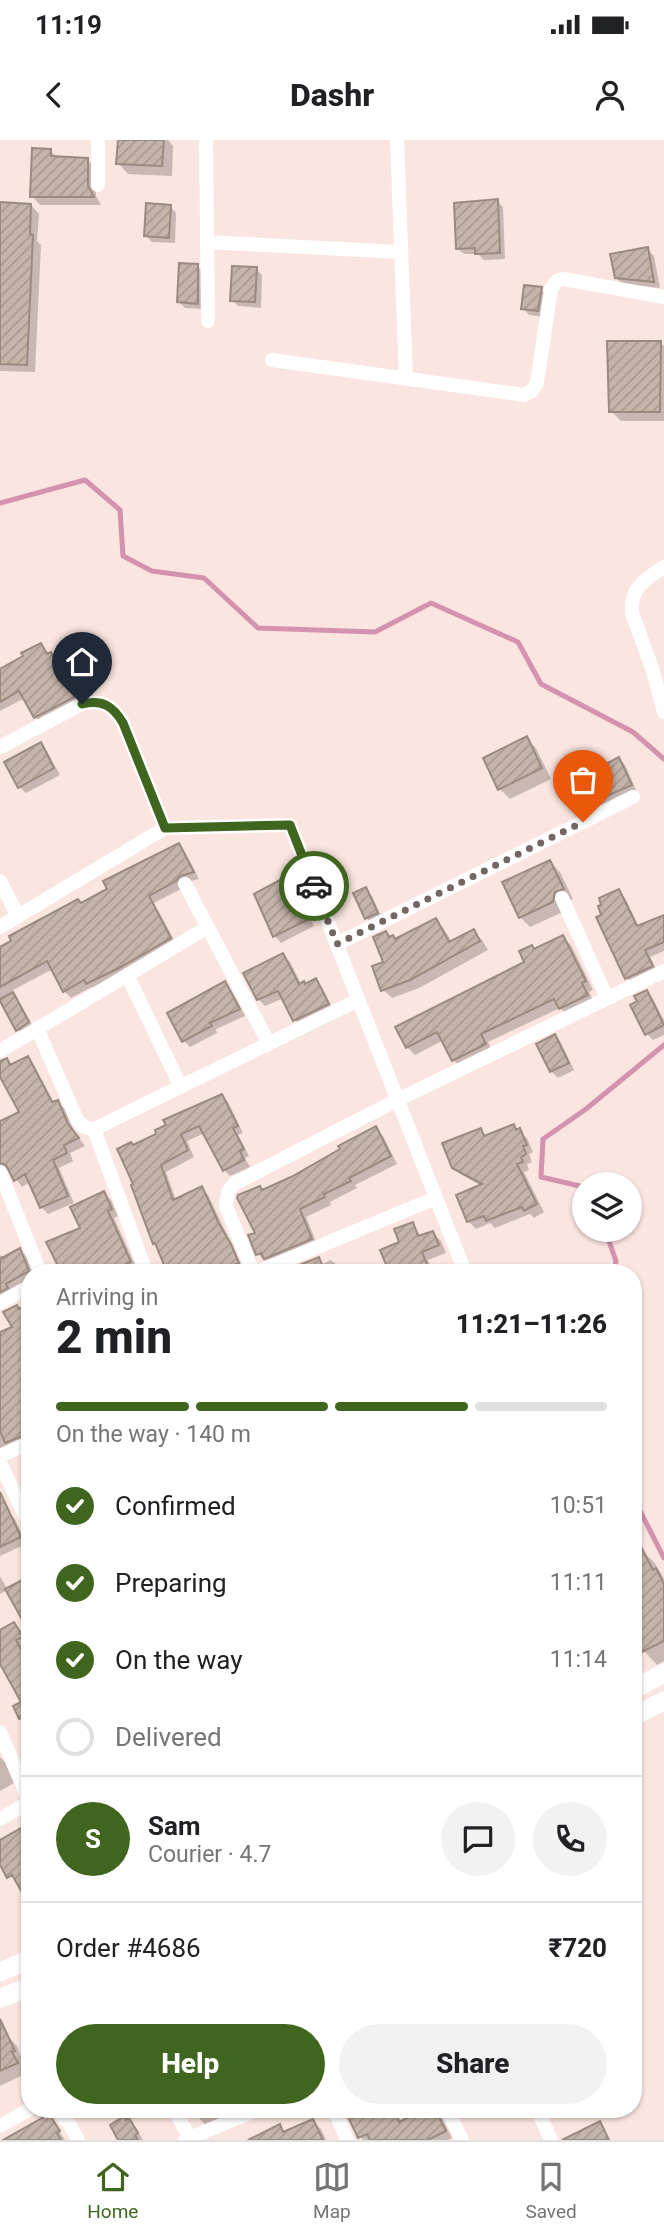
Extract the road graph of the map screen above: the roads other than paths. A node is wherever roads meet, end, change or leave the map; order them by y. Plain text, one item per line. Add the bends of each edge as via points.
1 (98, 140) edge
2 (206, 140) edge
3 (397, 140) edge
4 (98, 185) dead end
5 (207, 242) junction
6 (401, 252) junction
7 (664, 297) edge
8 (208, 321) dead end
9 (272, 360) dead end
10 (406, 379) junction
11 (664, 567) edge
12 (659, 676) edge
13 (664, 712) edge
14 (0, 747) edge
15 (633, 797) dead end
16 (165, 828) junction
17 (0, 881) edge
18 (185, 884) dead end
19 (562, 898) dead end
20 (18, 916) junction
21 (0, 927) edge
22 (208, 927) junction
23 (337, 944) junction
24 (664, 971) edge
25 (127, 975) junction
26 (607, 998) junction
27 (358, 1000) junction
28 (37, 1028) junction
29 (269, 1044) junction
30 (0, 1051) edge
31 (181, 1087) junction
32 (397, 1100) junction
33 (94, 1129) junction
34 (0, 1172) edge
35 (3, 1188) edge
36 (436, 1198) junction
37 (36, 1264) edge
38 (143, 1264) edge
39 (251, 1264) edge
40 (275, 1264) edge
41 (462, 1264) edge
42 (21, 1291) edge
43 (0, 1303) edge
44 (21, 1447) edge
45 (0, 1456) edge
46 (0, 1463) edge
47 (21, 1506) edge
48 (664, 1673) edge
49 (642, 1681) edge
50 (664, 1701) edge
51 (642, 1712) edge
52 (1, 1737) edge
53 (21, 1784) edge
54 (21, 1807) edge
55 (0, 1819) edge
56 (21, 1963) edge
57 (0, 1972) edge
58 (21, 1990) edge
59 (0, 1998) edge
60 (21, 2114) edge
61 (65, 2118) edge
62 (178, 2118) edge
63 (238, 2118) edge
64 (338, 2118) edge
65 (451, 2118) edge
66 (541, 2118) edge
67 (0, 2126) edge
68 (189, 2139) edge
69 (78, 2140) edge
70 (347, 2140) edge
71 (462, 2140) edge
72 (551, 2140) edge

1 - 4 street
2 - 5 street
3 - 6 street
5 - 6 street
5 - 8 street
6 - 10 street
7 - 10 street via 557,281 551,289 537,383 524,395
9 - 10 street
11 - 12 street via 642,581 631,603
12 - 13 street
14 - 16 street via 82,704 105,703 123,723
15 - 23 street
16 - 20 street
16 - 23 street via 290,825
17 - 20 street
18 - 22 street
19 - 26 street
20 - 21 street
22 - 25 street
22 - 29 street
23 - 27 street
24 - 26 street
25 - 28 street
25 - 31 street
26 - 32 street
27 - 29 street
27 - 32 street
28 - 30 street
28 - 33 street via 77,1120
29 - 31 street
31 - 33 street
32 - 36 street
32 - 39 street via 230,1188 226,1206
33 - 38 street
34 - 35 street
35 - 37 street
36 - 40 street
36 - 41 street
42 - 43 street
44 - 45 street
46 - 47 street
48 - 49 main road
50 - 51 main road
52 - 53 street
54 - 55 street
56 - 57 main road
58 - 59 main road
60 - 67 street
61 - 69 street
62 - 68 street
63 - 68 street
64 - 70 street
65 - 71 street
66 - 72 street

